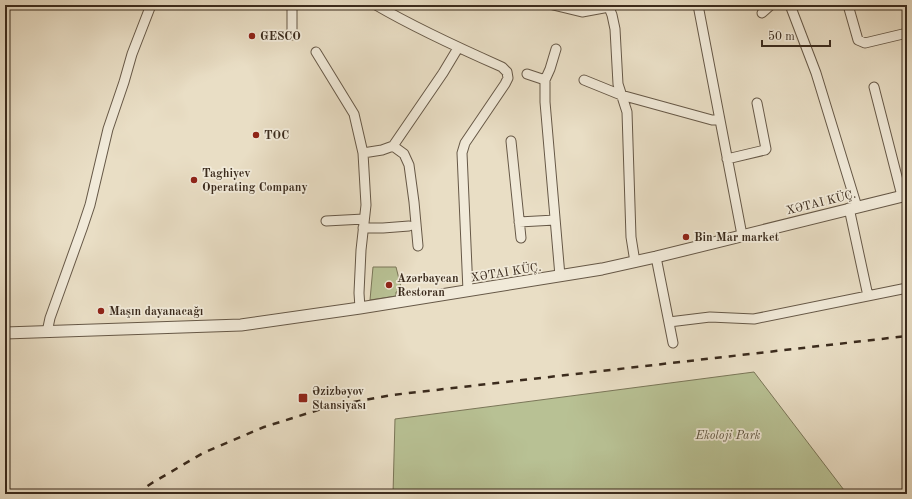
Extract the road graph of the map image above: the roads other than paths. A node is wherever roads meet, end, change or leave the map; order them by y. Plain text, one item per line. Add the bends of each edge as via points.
1 (151, 5) edge
2 (292, 5) edge
3 (376, 5) edge
4 (553, 5) edge
5 (698, 5) edge
6 (771, 5) edge
7 (790, 5) edge
8 (848, 5) edge
9 (608, 6) edge
10 (762, 13) dead end
11 (907, 33) edge
12 (292, 35) dead end
13 (458, 48) junction
14 (556, 49) dead end
15 (316, 52) dead end
16 (527, 74) dead end
17 (545, 80) junction
18 (584, 80) dead end
19 (874, 87) dead end
20 (621, 95) junction
21 (757, 103) dead end
22 (720, 120) junction
23 (512, 142) dead end
24 (393, 146) junction
25 (363, 153) junction
26 (727, 159) junction
27 (904, 195) edge
28 (853, 208) junction
29 (555, 220) junction
30 (326, 222) dead end
31 (519, 222) junction
32 (364, 223) junction
33 (409, 226) dead end
34 (742, 235) junction
35 (521, 238) dead end
36 (418, 246) dead end
37 (656, 257) junction
38 (635, 262) junction
39 (560, 276) junction
40 (907, 288) edge
41 (468, 291) junction
42 (868, 296) junction
43 (360, 308) junction
44 (669, 322) junction
45 (47, 332) junction
46 (5, 333) edge
47 (673, 343) dead end

1 - 45 street via 108,129 90,205
2 - 12 street
3 - 13 street
4 - 9 street via 582,12
5 - 22 street
6 - 10 street
7 - 28 street via 816,72
8 - 11 street via 860,42
9 - 20 street via 615,29
13 - 24 street
13 - 41 street via 502,67 508,78 462,153
14 - 17 street
15 - 25 street via 354,114
16 - 17 street
17 - 29 street
18 - 20 street
19 - 27 street
20 - 22 street
20 - 38 street via 627,112 631,237
21 - 26 street via 765,150
22 - 26 street
23 - 31 street
24 - 25 street
24 - 36 street via 404,154 409,165
25 - 32 street via 366,205
26 - 34 street
27 - 28 street, XƏTAI KÜÇ.
28 - 34 street, XƏTAI KÜÇ.
28 - 42 street
29 - 31 street
29 - 39 street
30 - 32 street
31 - 35 street
32 - 33 street via 383,228
32 - 43 street via 358,293
34 - 37 street, XƏTAI KÜÇ.
37 - 38 street, XƏTAI KÜÇ.
37 - 44 street
38 - 39 street, XƏTAI KÜÇ.
39 - 41 street, XƏTAI KÜÇ.
40 - 42 street
41 - 43 street, XƏTAI KÜÇ.
42 - 44 street via 754,319 710,317
43 - 45 street, XƏTAI KÜÇ. via 241,325
44 - 47 street
45 - 46 street, XƏTAI KÜÇ.

